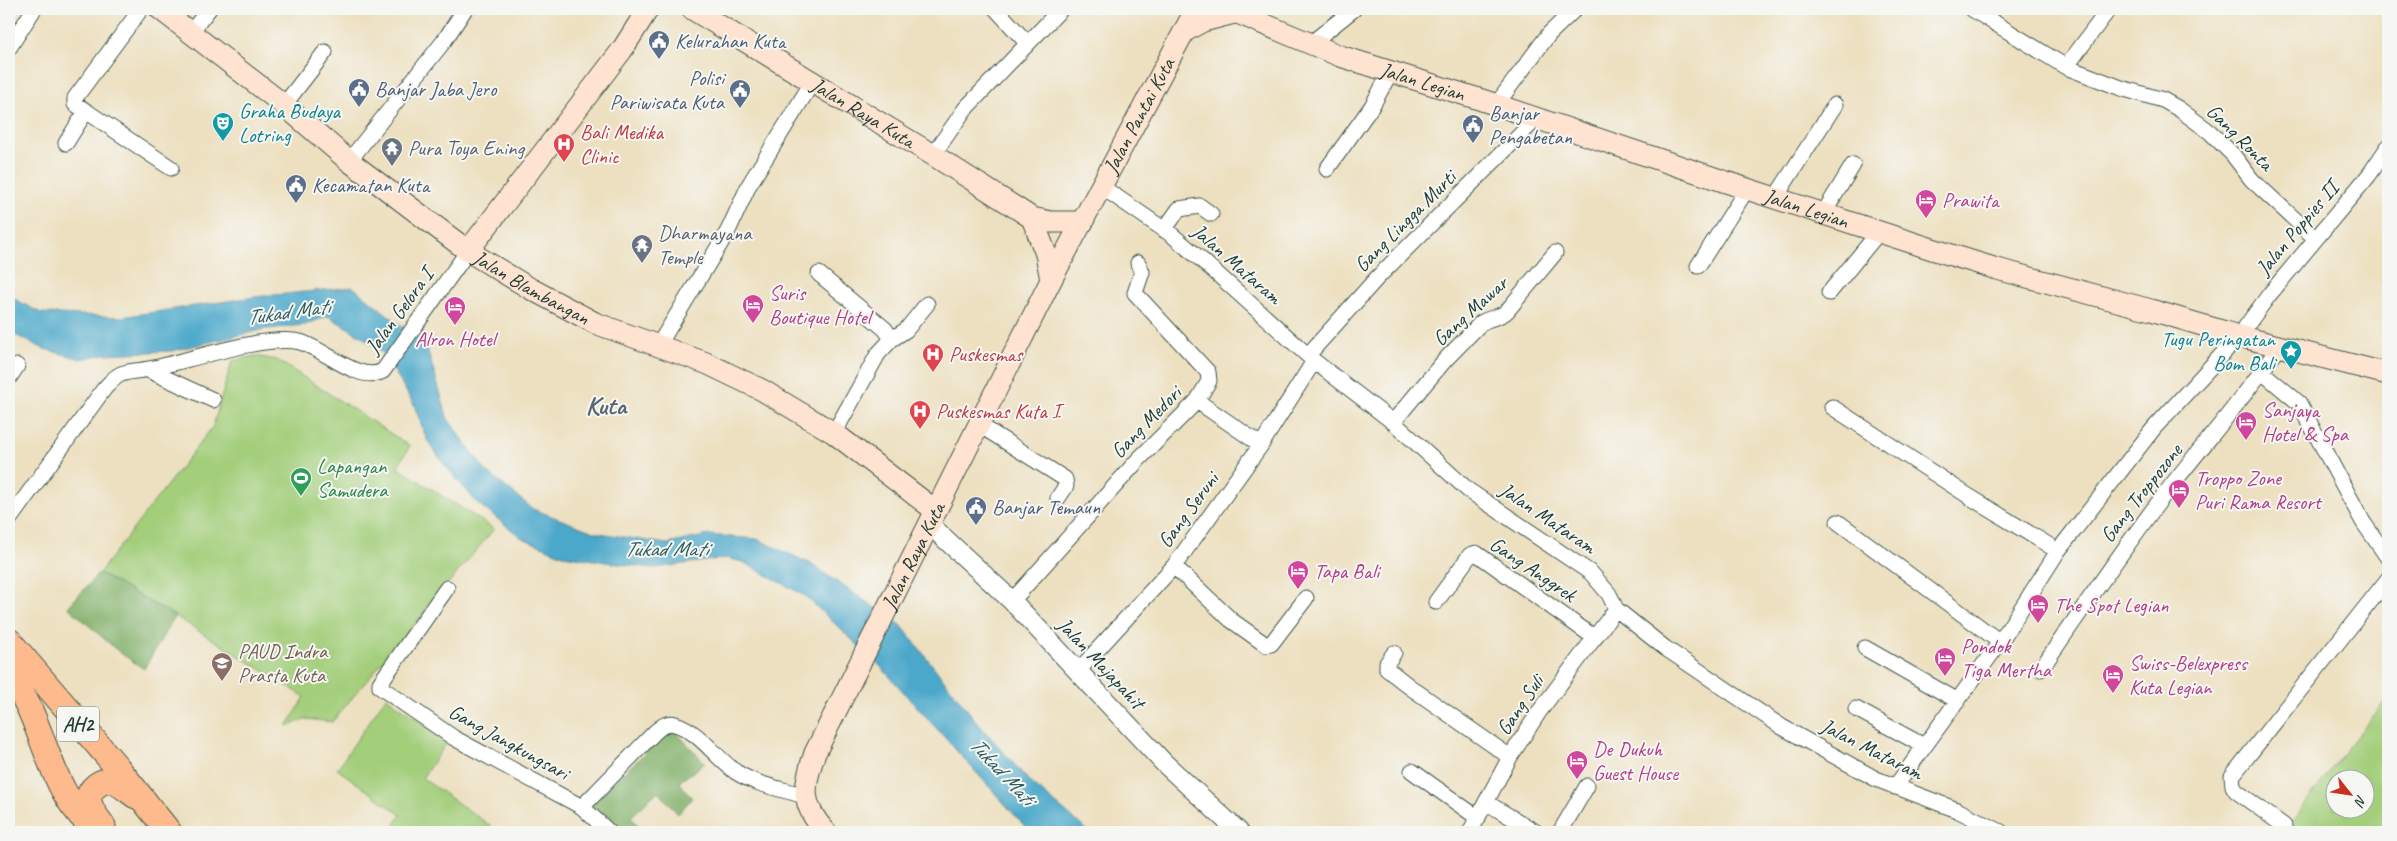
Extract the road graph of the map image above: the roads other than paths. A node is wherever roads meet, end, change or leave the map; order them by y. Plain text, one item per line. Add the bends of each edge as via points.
1 (34, 9) edge
2 (141, 9) edge
3 (160, 9) edge
4 (208, 9) edge
5 (465, 9) edge
6 (648, 9) edge
7 (692, 9) edge
8 (996, 9) edge
9 (1061, 9) edge
10 (1196, 9) edge
11 (1354, 9) edge
12 (1575, 9) edge
13 (1972, 9) edge
14 (2110, 9) edge
15 (1231, 11) edge
16 (1185, 31) junction
17 (191, 32) junction
18 (1027, 44) junction
19 (1310, 44) junction
20 (9, 48) edge
21 (325, 52) dead end
22 (2066, 67) junction
23 (1390, 72) junction
24 (813, 81) junction
25 (284, 105) junction
26 (1496, 105) junction
27 (1835, 105) dead end
28 (86, 111) junction
29 (1536, 119) junction
30 (66, 143) dead end
31 (2388, 148) edge
32 (933, 155) junction
33 (348, 161) junction
34 (1853, 165) dead end
35 (171, 168) dead end
36 (1327, 169) dead end
37 (1102, 187) junction
38 (1747, 189) junction
39 (1775, 198) junction
40 (1211, 214) dead end
41 (1823, 214) junction
42 (1032, 218) junction
43 (1083, 222) junction
44 (1164, 230) junction
45 (1879, 232) junction
46 (2315, 238) junction
47 (468, 251) junction
48 (1555, 254) dead end
49 (1138, 263) dead end
50 (1698, 266) dead end
51 (820, 274) dead end
52 (1051, 280) junction
53 (1829, 293) dead end
54 (927, 304) dead end
55 (2239, 336) junction
56 (892, 339) junction
57 (658, 346) junction
58 (2279, 347) junction
59 (1311, 358) junction
60 (148, 370) junction
61 (2262, 372) junction
62 (2388, 374) edge
63 (213, 400) dead end
64 (1197, 402) junction
65 (1832, 407) dead end
66 (1393, 422) junction
67 (978, 424) junction
68 (834, 433) junction
69 (1261, 446) junction
70 (1058, 498) dead end
71 (933, 518) junction
72 (9, 520) edge
73 (1838, 522) dead end
74 (2058, 551) junction
75 (2388, 558) edge
76 (1174, 566) junction
77 (2388, 579) edge
78 (446, 588) dead end
79 (1306, 598) dead end
80 (1012, 601) junction
81 (1436, 602) dead end
82 (1616, 609) junction
83 (1595, 638) junction
84 (9, 641) edge
85 (2000, 642) junction
86 (1865, 648) dead end
87 (1394, 653) dead end
88 (2041, 669) dead end
89 (1079, 670) junction
90 (9, 674) edge
91 (1958, 701) junction
92 (1856, 709) dead end
93 (1924, 746) junction
94 (1510, 756) junction
95 (1412, 771) dead end
96 (1587, 786) dead end
97 (1895, 787) junction
98 (805, 796) junction
99 (1487, 802) junction
100 (149, 805) junction
101 (582, 807) junction
102 (1478, 818) junction
103 (2284, 826) dead end
104 (99, 832) edge
105 (108, 832) edge
106 (169, 832) edge
107 (608, 832) edge
108 (826, 832) edge
109 (1239, 832) edge
110 (1470, 832) edge
111 (1536, 832) edge
112 (1560, 832) edge
113 (2001, 832) edge

1 - 20 street
2 - 28 street via 75,98 75,104
3 - 17 main road, Jalan Blambangan
4 - 17 street
5 - 33 street via 444,41
6 - 47 main road via 622,50
7 - 24 main road, Jalan Raya Kuta
8 - 18 street
9 - 18 street
10 - 16 main road, Jalan Pantai Kuta
11 - 19 street
12 - 26 street via 1549,34
13 - 22 street, Gang Ronta
14 - 22 street
15 - 16 main road via 1203,20
15 - 19 main road, Jalan Legian
16 - 37 main road, Jalan Pantai Kuta
17 - 25 main road, Jalan Blambangan
18 - 32 street via 965,109
19 - 23 main road, Jalan Legian
21 - 25 street
22 - 46 street, Gang Ronta via 2163,100 2203,126 2233,155 2252,180
23 - 26 main road, Jalan Legian
23 - 36 street via 1372,106
24 - 32 main road, Jalan Raya Kuta
24 - 57 street via 749,185 728,231
25 - 33 main road, Jalan Blambangan
26 - 29 main road, Jalan Legian
27 - 39 street
28 - 30 street
28 - 35 street
29 - 38 main road, Jalan Legian
29 - 59 street, Gang Lingga Murti via 1376,278
31 - 46 street, Jalan Poppies II
32 - 42 main road, Jalan Raya Kuta
33 - 47 main road, Jalan Blambangan
34 - 41 street
37 - 43 main road, Jalan Pantai Kuta
37 - 44 street, Jalan Mataram
38 - 39 main road, Jalan Legian
38 - 50 street
39 - 41 main road, Jalan Legian
40 - 44 street via 1200,206 1179,210
41 - 45 main road, Jalan Legian
42 - 43 main road, Jalan Raya Kuta via 1051,222
42 - 52 main road via 1046,254
43 - 52 main road, Jalan Raya Kuta
44 - 59 street, Jalan Mataram
45 - 53 street
45 - 55 main road, Jalan Legian via 1997,269
46 - 55 street, Jalan Poppies II
47 - 57 main road, Jalan Blambangan via 595,323
47 - 60 street, Jalan Gelora I via 383,371 364,374 299,342 261,342
48 - 66 street, Gang Mawar via 1507,311 1481,323 1445,360
49 - 64 street, Gang Medori via 1142,272 1135,293 1210,375 1210,381
51 - 56 street via 885,329
52 - 67 main road, Jalan Raya Kuta
54 - 56 street via 906,330
55 - 58 main road, Jalan Legian
55 - 74 street, Jalan Poppies II via 2154,428
56 - 68 street via 878,354
57 - 68 main road, Jalan Blambangan via 762,390
58 - 61 street, Gang Troppozone
58 - 62 main road, Jalan Legian
59 - 66 street, Jalan Mataram
59 - 69 street, Gang Seruni
60 - 63 street
60 - 72 street, Jalan Gelora I via 125,372 113,379
61 - 75 street via 2299,403 2364,522
61 - 88 street, Gang Troppozone via 2156,505
64 - 69 street
64 - 80 street, Gang Medori via 1138,460
65 - 74 street
66 - 82 street, Jalan Mataram via 1468,490 1591,573 1609,594
67 - 70 street via 1065,480 1066,486
67 - 71 main road, Jalan Raya Kuta
68 - 71 main road, Jalan Blambangan
69 - 76 street, Gang Seruni
71 - 80 street, Jalan Majapahit
71 - 98 main road, Jalan Raya Kuta via 816,753
73 - 85 street
74 - 85 street, Jalan Poppies II
76 - 79 street via 1231,620 1266,645 1271,644
76 - 89 street, Gang Seruni
77 - 103 street via 2232,776 2236,791
78 - 101 street, Gang Jangkungsari via 380,687 454,738
80 - 89 street, Jalan Majapahit
81 - 83 street, Gang Anggrek via 1470,555 1476,553
82 - 83 street, Gang Suli
82 - 97 street, Jalan Mataram via 1665,648 1782,727
83 - 94 street, Gang Suli
84 - 100 highway, AH2
85 - 91 street, Jalan Poppies II
86 - 91 street
87 - 94 street via 1387,669
89 - 109 street, Jalan Majapahit via 1164,764
90 - 104 highway, AH2 via 26,700 46,755 66,795
91 - 93 street, Jalan Poppies II
92 - 93 street
93 - 97 street, Jalan Poppies II
94 - 99 street, Gang Suli
95 - 102 street
96 - 112 street
97 - 113 street, Jalan Mataram via 1957,810
98 - 101 street via 735,772 696,737 668,723 655,732
98 - 108 main road via 810,813
99 - 102 street, Gang Suli
99 - 111 street
100 - 105 highway via 114,782 108,780 97,785 90,794 89,805
100 - 106 highway, AH2
101 - 107 street, Gang Jangkungsari
102 - 110 street, Gang Suli

